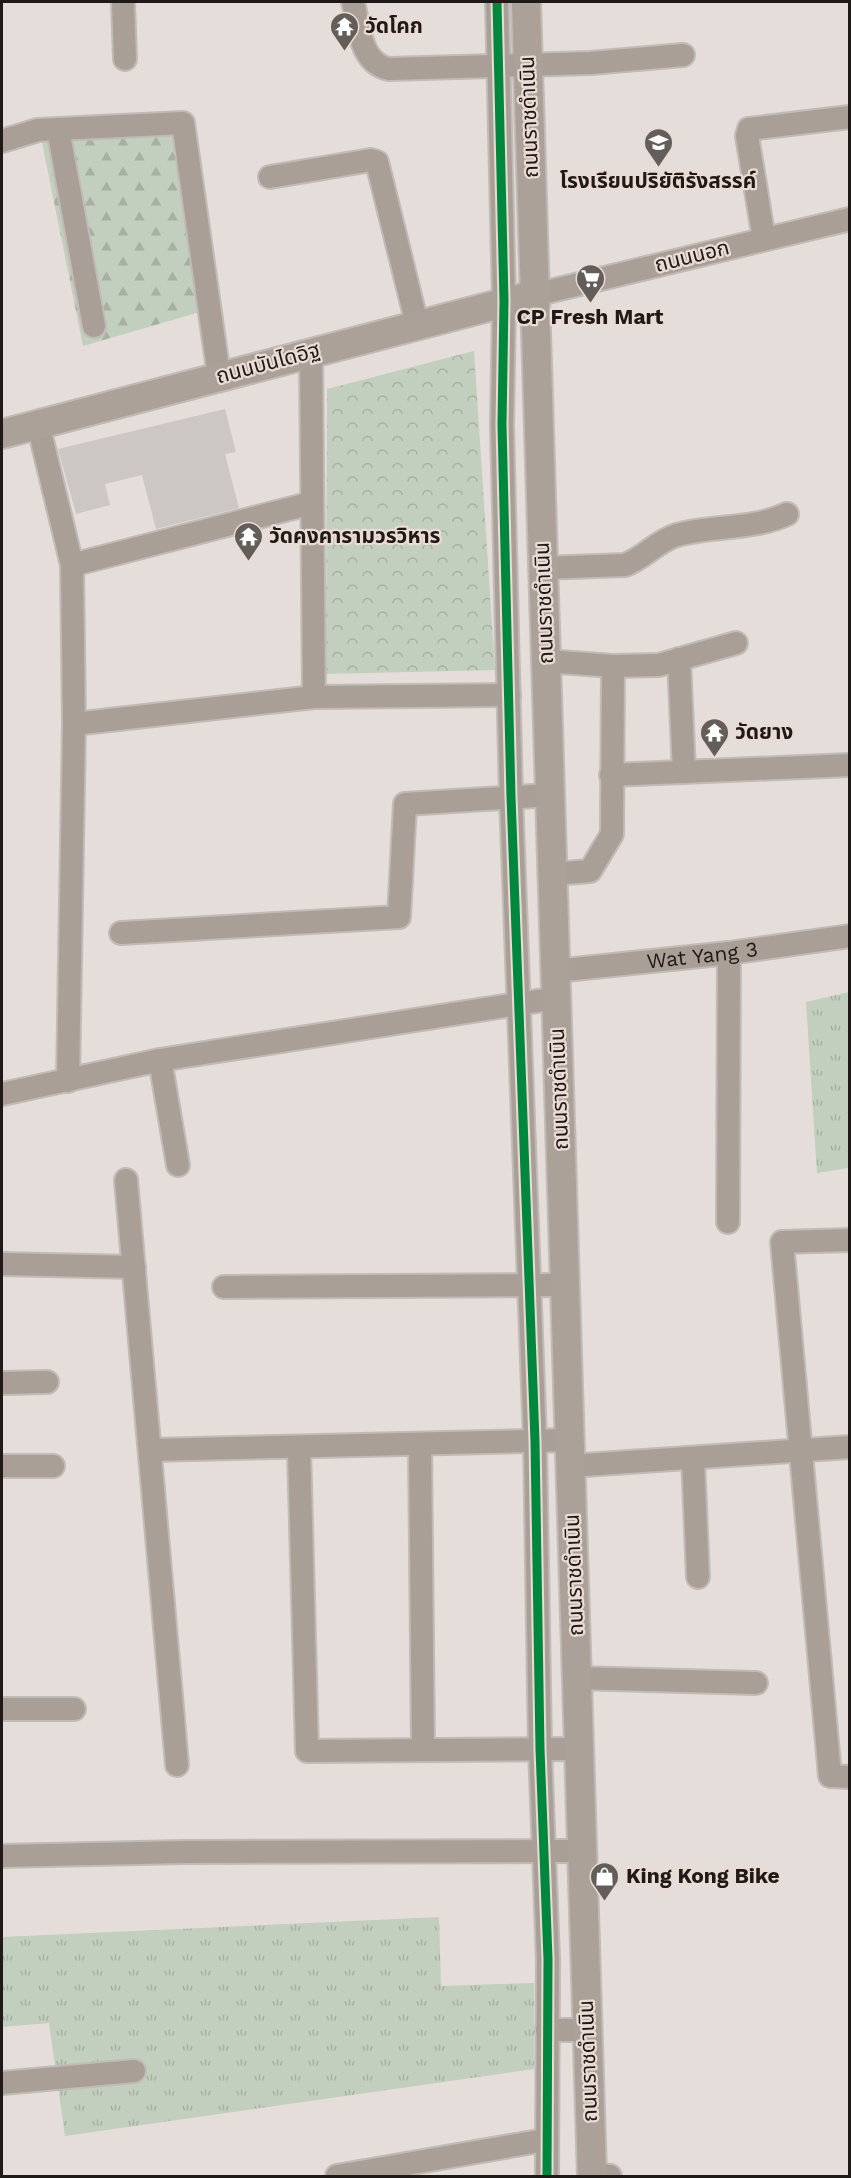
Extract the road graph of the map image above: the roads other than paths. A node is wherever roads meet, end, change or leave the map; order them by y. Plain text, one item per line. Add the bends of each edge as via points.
1 (123, 2) edge
2 (353, 2) edge
3 (497, 2) edge
4 (526, 2) edge
5 (683, 55) dead end
6 (125, 59) dead end
7 (528, 65) junction
8 (498, 67) junction
9 (849, 117) edge
10 (58, 129) junction
11 (2, 141) edge
12 (270, 177) dead end
13 (849, 219) edge
14 (764, 239) junction
15 (534, 294) junction
16 (504, 301) junction
17 (417, 324) junction
18 (94, 326) dead end
19 (311, 351) junction
20 (219, 376) junction
21 (38, 424) junction
22 (2, 434) edge
23 (312, 503) junction
24 (788, 514) dead end
25 (72, 564) junction
26 (543, 571) junction
27 (506, 574) junction
28 (736, 643) dead end
29 (679, 659) junction
30 (546, 661) junction
31 (613, 666) junction
32 (509, 695) junction
33 (314, 697) junction
34 (74, 724) junction
35 (849, 765) edge
36 (684, 772) junction
37 (611, 775) junction
38 (550, 795) junction
39 (511, 797) junction
40 (552, 874) junction
41 (121, 933) dead end
42 (849, 936) edge
43 (729, 953) junction
44 (556, 984) junction
45 (517, 1004) junction
46 (160, 1060) junction
47 (68, 1081) junction
48 (2, 1094) edge
49 (178, 1165) dead end
50 (126, 1180) dead end
51 (728, 1222) dead end
52 (849, 1240) edge
53 (2, 1264) edge
54 (134, 1267) junction
55 (529, 1285) junction
56 (565, 1285) junction
57 (224, 1287) dead end
58 (47, 1382) dead end
59 (2, 1383) edge
60 (535, 1441) junction
61 (420, 1444) junction
62 (299, 1447) junction
63 (849, 1447) edge
64 (151, 1450) junction
65 (801, 1450) junction
66 (570, 1453) junction
67 (693, 1459) junction
68 (2, 1466) edge
69 (52, 1466) dead end
70 (698, 1577) dead end
71 (574, 1591) junction
72 (538, 1593) junction
73 (577, 1678) junction
74 (756, 1683) dead end
75 (2, 1709) edge
76 (74, 1709) dead end
77 (423, 1749) junction
78 (540, 1749) junction
79 (579, 1749) junction
80 (177, 1765) dead end
81 (849, 1777) edge
82 (582, 1851) junction
83 (545, 1852) junction
84 (2, 1856) edge
85 (547, 2030) junction
86 (587, 2030) junction
87 (134, 2071) dead end
88 (2, 2083) edge
89 (545, 2140) junction
90 (337, 2176) edge
91 (547, 2176) edge
92 (598, 2176) edge

1 - 6 street
2 - 8 street via 367,55 381,67
3 - 8 street
4 - 7 main road, ถนนราชดำเนิน
5 - 7 street
7 - 8 street
7 - 15 main road, ถนนราชดำเนิน
8 - 16 street
9 - 14 street via 749,129
10 - 11 street via 38,130
10 - 18 street
10 - 20 street via 183,123
12 - 17 street via 377,162
13 - 14 street, ถนนนอก
14 - 15 street, ถนนนอก
15 - 16 main road, ถนนบันไดอิฐ
15 - 26 main road, ถนนราชดำเนิน
16 - 17 main road, ถนนบันไดอิฐ
16 - 27 street
17 - 19 main road, ถนนบันไดอิฐ
19 - 20 main road, ถนนบันไดอิฐ
19 - 23 street
20 - 21 main road, ถนนบันไดอิฐ
21 - 22 main road, ถนนบันไดอิฐ
21 - 25 street
23 - 25 street
23 - 33 street
24 - 26 street via 742,526 679,535 625,565
25 - 34 street
26 - 27 street
26 - 30 main road, ถนนราชดำเนิน
27 - 32 street
28 - 29 street
29 - 31 street via 659,665
29 - 36 street
30 - 31 street
30 - 38 main road, ถนนราชดำเนิน
31 - 37 street
32 - 33 street
32 - 39 street
33 - 34 street
34 - 47 street
35 - 36 street
36 - 37 street
37 - 40 street via 612,834 599,859 590,871
38 - 39 street
38 - 40 main road, ถนนราชดำเนิน
39 - 41 street via 405,804 399,917
39 - 45 street
40 - 44 main road, ถนนราชดำเนิน
42 - 43 street, Wat Yang 3
43 - 44 street, Wat Yang 3
43 - 51 street
44 - 45 street, Wat Yang 3
44 - 56 main road, ถนนราชดำเนิน
45 - 46 street, Wat Yang 3
45 - 55 street
46 - 47 street, Wat Yang 3
46 - 49 street
47 - 48 street, Wat Yang 3
50 - 54 street
52 - 65 street via 782,1242
53 - 54 street
54 - 64 street
55 - 56 street
55 - 57 street
55 - 60 street
56 - 66 main road, ถนนราชดำเนิน
58 - 59 street
60 - 61 street
60 - 66 street
60 - 72 street
61 - 62 street
61 - 77 street
62 - 64 street
62 - 77 street via 307,1751
63 - 65 street
64 - 80 street
65 - 67 street
65 - 81 street via 830,1776
66 - 67 street
66 - 71 main road, ถนนราชดำเนิน
67 - 70 street
68 - 69 street
71 - 72 street
71 - 73 main road, ถนนราชดำเนิน
72 - 78 street
73 - 74 street
73 - 79 main road, ถนนราชดำเนิน
75 - 76 street
77 - 78 street
78 - 79 street
78 - 83 street
79 - 82 main road, ถนนราชดำเนิน
82 - 83 street
82 - 86 main road, ถนนราชดำเนิน
83 - 84 street
83 - 85 street
85 - 86 street
85 - 89 street
86 - 92 main road, ถนนราชดำเนิน
87 - 88 street
89 - 90 street
89 - 91 street

